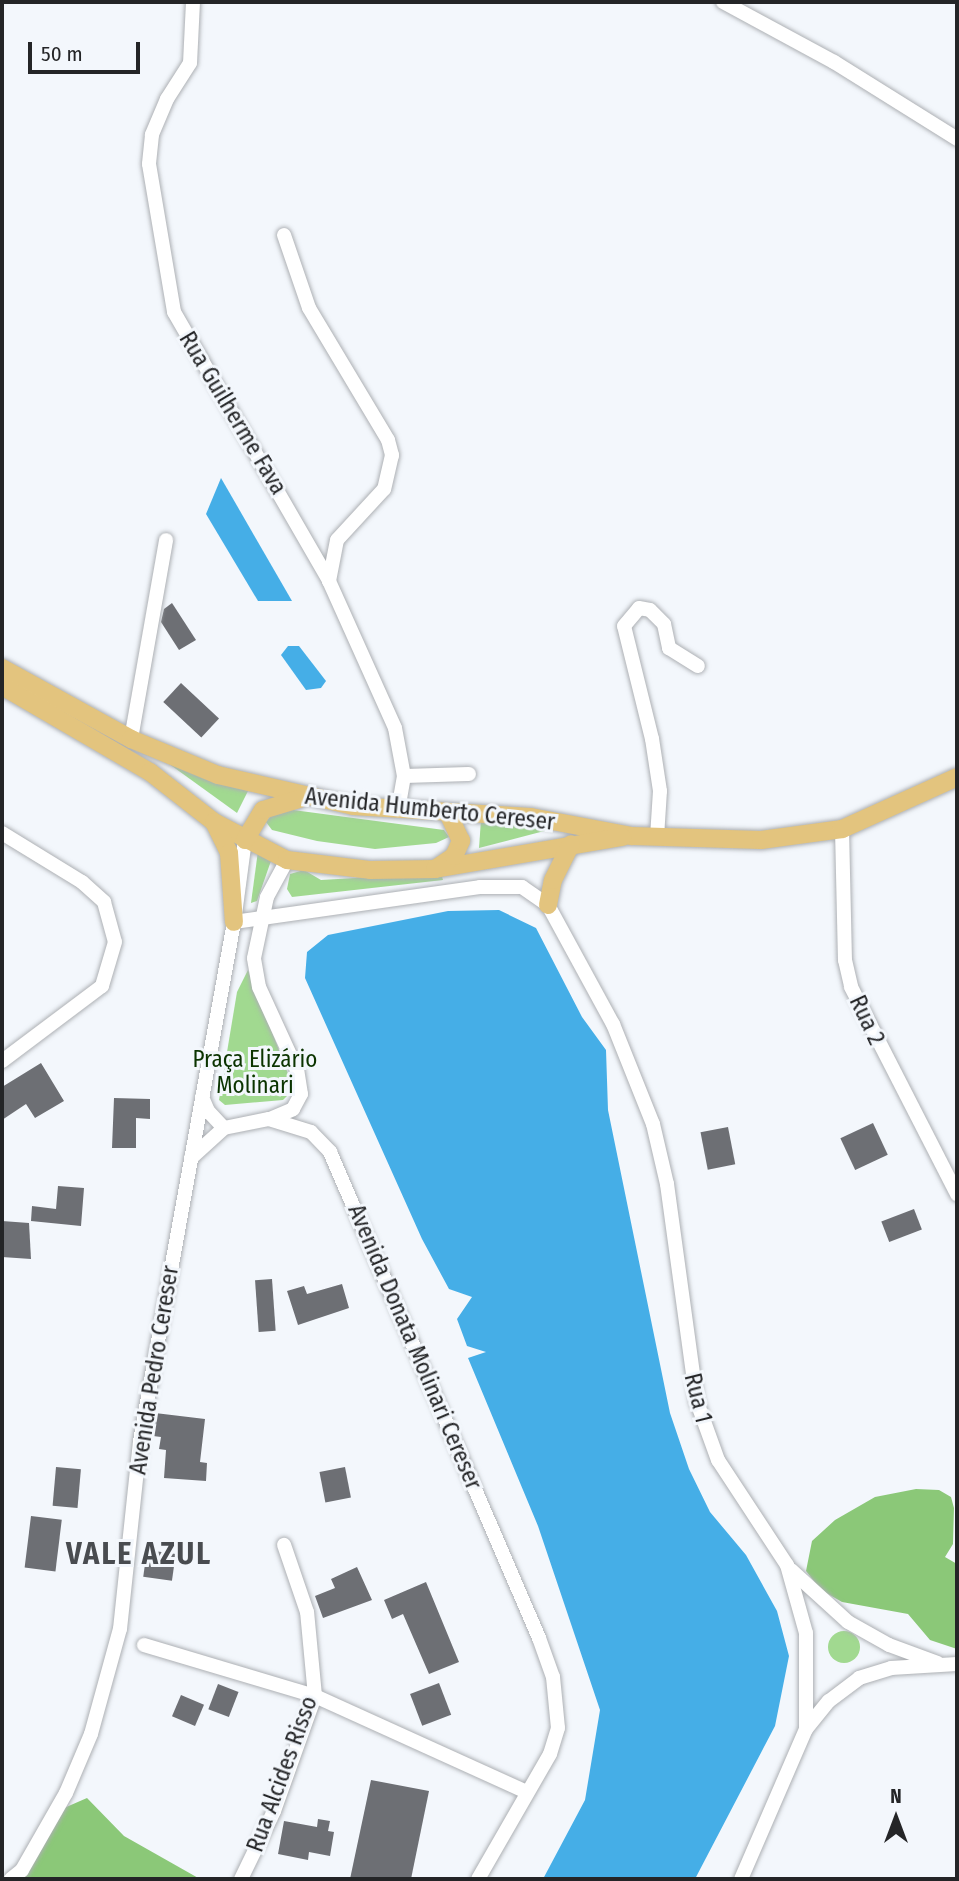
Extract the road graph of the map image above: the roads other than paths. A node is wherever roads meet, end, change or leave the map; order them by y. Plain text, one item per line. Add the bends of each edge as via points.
1 (193, 2) edge
2 (723, 2) edge
3 (957, 139) edge
4 (284, 235) dead end
5 (166, 540) dead end
6 (329, 581) junction
7 (698, 666) dead end
8 (2, 668) edge
9 (2, 686) edge
10 (2, 695) edge
11 (33, 704) junction
12 (131, 739) junction
13 (469, 774) dead end
14 (404, 776) junction
15 (957, 777) edge
16 (303, 798) junction
17 (398, 810) junction
18 (449, 815) junction
19 (214, 822) junction
20 (842, 829) junction
21 (2, 833) edge
22 (632, 836) junction
23 (657, 837) junction
24 (244, 841) junction
25 (571, 844) junction
26 (287, 860) junction
27 (435, 869) junction
28 (548, 905) junction
29 (260, 918) junction
30 (234, 922) junction
31 (2, 1061) edge
32 (201, 1096) junction
33 (269, 1119) junction
34 (225, 1128) junction
35 (189, 1160) junction
36 (957, 1194) edge
37 (284, 1545) dead end
38 (787, 1565) junction
39 (144, 1645) dead end
40 (939, 1663) junction
41 (957, 1664) edge
42 (316, 1696) junction
43 (806, 1729) junction
44 (527, 1791) junction
45 (11, 1879) edge
46 (242, 1879) edge
47 (478, 1879) edge
48 (741, 1879) edge

1 - 6 street, Rua Guilherme Fava via 190,63 152,135 149,164 174,312
2 - 3 street via 834,62
4 - 6 street via 309,308 388,440 392,455 384,489 337,540
5 - 12 street
6 - 14 street, Rua Guilherme Fava via 395,728
7 - 23 street via 669,648 664,624 650,610 639,608 624,626 652,739 660,791
8 - 12 main road, Avenida Humberto Cereser
9 - 11 main road, Avenida Humberto Cereser
10 - 11 street, Avenida Humberto Cereser
11 - 19 main road, Avenida Humberto Cereser via 150,772
12 - 16 main road, Avenida Humberto Cereser via 218,775
13 - 14 street
14 - 17 street, Rua Guilherme Fava
15 - 20 main road, Avenida Humberto Cereser
16 - 17 main road, Avenida Humberto Cereser
16 - 24 main road via 263,810
17 - 18 main road, Avenida Humberto Cereser
18 - 22 main road, Avenida Humberto Cereser via 531,817
18 - 27 main road via 461,841 454,856
19 - 24 main road, Avenida Humberto Cereser
19 - 30 main road via 229,853
20 - 23 main road, Avenida Humberto Cereser via 761,840
20 - 36 street, Rua 2 via 845,960 851,987
21 - 31 street via 82,882 104,902 115,942 102,986
22 - 23 main road, Avenida Humberto Cereser
22 - 25 main road, Avenida Humberto Cereser
24 - 26 main road, Avenida Humberto Cereser
24 - 30 street, Avenida Pedro Cereser
25 - 27 main road, Avenida Humberto Cereser via 484,864
25 - 28 main road via 553,880
26 - 27 main road, Avenida Humberto Cereser via 371,870
26 - 29 street
28 - 29 street via 522,887 504,885
28 - 38 street, Rua 1 via 613,1024 653,1124 669,1195 689,1361 705,1428 739,1496
29 - 30 street
29 - 33 street via 255,971 297,1070 301,1094 293,1109
30 - 32 street, Avenida Pedro Cereser
32 - 34 street
32 - 35 street, Avenida Pedro Cereser
33 - 34 street
33 - 44 street, Avenida Donata Molinari Cereser via 311,1132 338,1166 539,1638 553,1677 558,1728 550,1754
34 - 35 street
35 - 45 street, Avenida Pedro Cereser via 140,1441 113,1660 91,1734 66,1793 22,1870
37 - 42 street, Rua Alcides Risso via 307,1612
38 - 40 street via 848,1622
38 - 43 street, Rua 1 via 806,1633
39 - 42 street
40 - 41 street
40 - 43 street via 891,1668 859,1678 829,1701
42 - 44 street
42 - 46 street, Rua Alcides Risso via 274,1811
43 - 48 street, Rua 1
44 - 47 street, Avenida Donata Molinari Cereser

